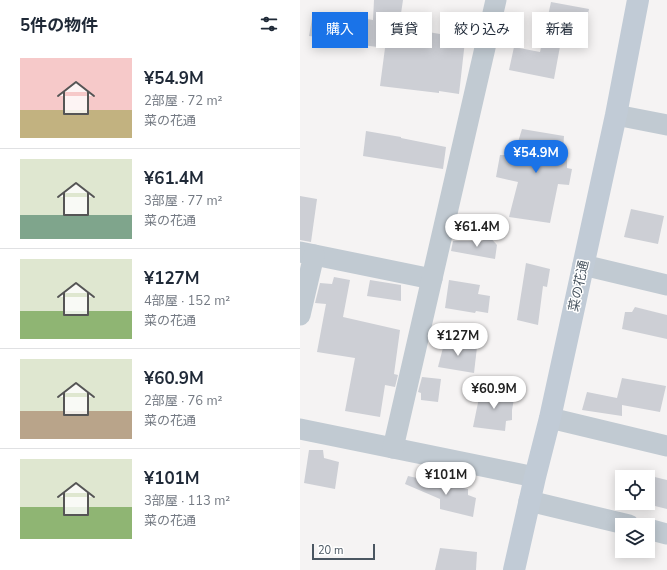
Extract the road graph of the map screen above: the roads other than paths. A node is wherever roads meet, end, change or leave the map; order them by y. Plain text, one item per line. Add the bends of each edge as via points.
1 (496, 0) edge
2 (638, 0) edge
3 (616, 115) junction
4 (667, 125) edge
5 (307, 253) edge
6 (584, 265) junction
7 (432, 279) junction
8 (667, 285) edge
9 (300, 316) edge
10 (550, 418) junction
11 (300, 429) edge
12 (667, 446) edge
13 (393, 448) junction
14 (535, 477) junction
15 (529, 502) junction
16 (615, 522) edge
17 (655, 531) edge
18 (667, 534) edge
19 (514, 570) edge

1 - 7 street
2 - 3 street, 菜の花通
3 - 4 street
3 - 6 street, 菜の花通
5 - 7 street
5 - 9 street
6 - 8 street
6 - 10 street, 菜の花通
7 - 13 street
10 - 12 street
10 - 14 street, 菜の花通
11 - 13 street
13 - 14 street
14 - 15 street, 菜の花通
15 - 16 street
15 - 19 street, 菜の花通
17 - 18 street

